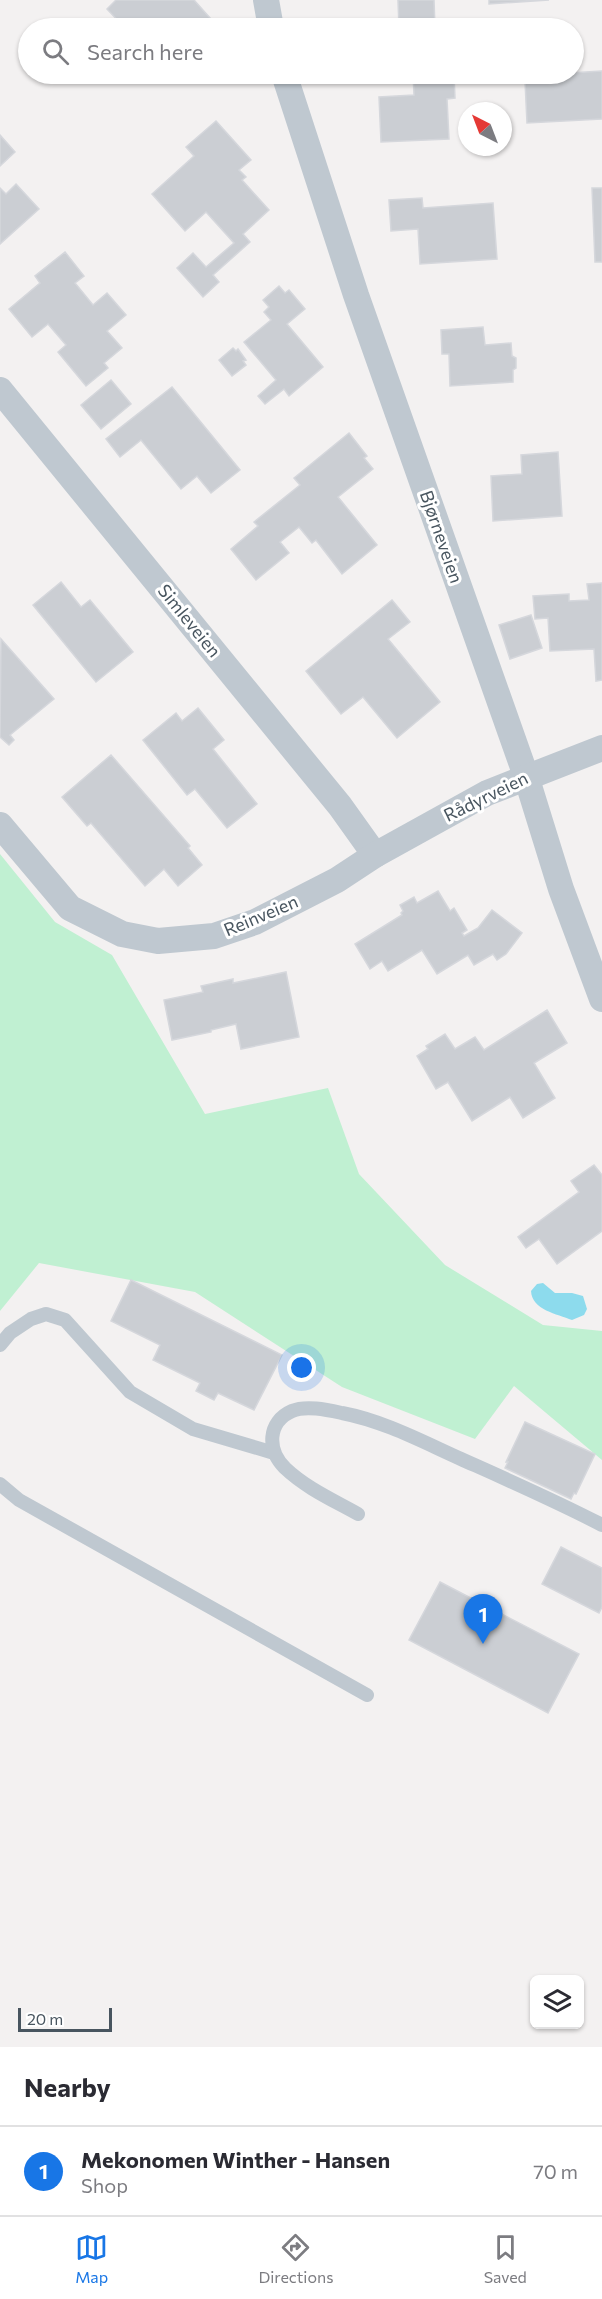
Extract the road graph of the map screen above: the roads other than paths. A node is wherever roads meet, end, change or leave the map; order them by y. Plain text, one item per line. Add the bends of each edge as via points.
1 (266, 0) edge
2 (269, 18) edge
3 (287, 84) edge
4 (0, 390) edge
5 (602, 748) edge
6 (526, 776) junction
7 (0, 825) edge
8 (375, 855) junction
9 (602, 999) edge
10 (0, 1345) edge
11 (274, 1453) junction
12 (0, 1484) edge
13 (358, 1515) dead end
14 (602, 1525) edge
15 (368, 1695) dead end

1 - 2 street
3 - 6 street, Bjørneveien via 356,295
4 - 8 street, Simleveien via 325,788
5 - 6 street, Rådyrveien
6 - 8 street, Rådyrveien via 487,792
6 - 9 street, Bjørneveien via 561,889
7 - 8 street, Reinveien via 70,908 122,934 158,941 214,936 255,922
10 - 11 lane via 31,1319 46,1314 65,1320 130,1392 193,1429
11 - 13 lane via 284,1467 307,1485
11 - 14 lane via 276,1425 292,1411 344,1413 402,1432
12 - 15 lane via 19,1500

